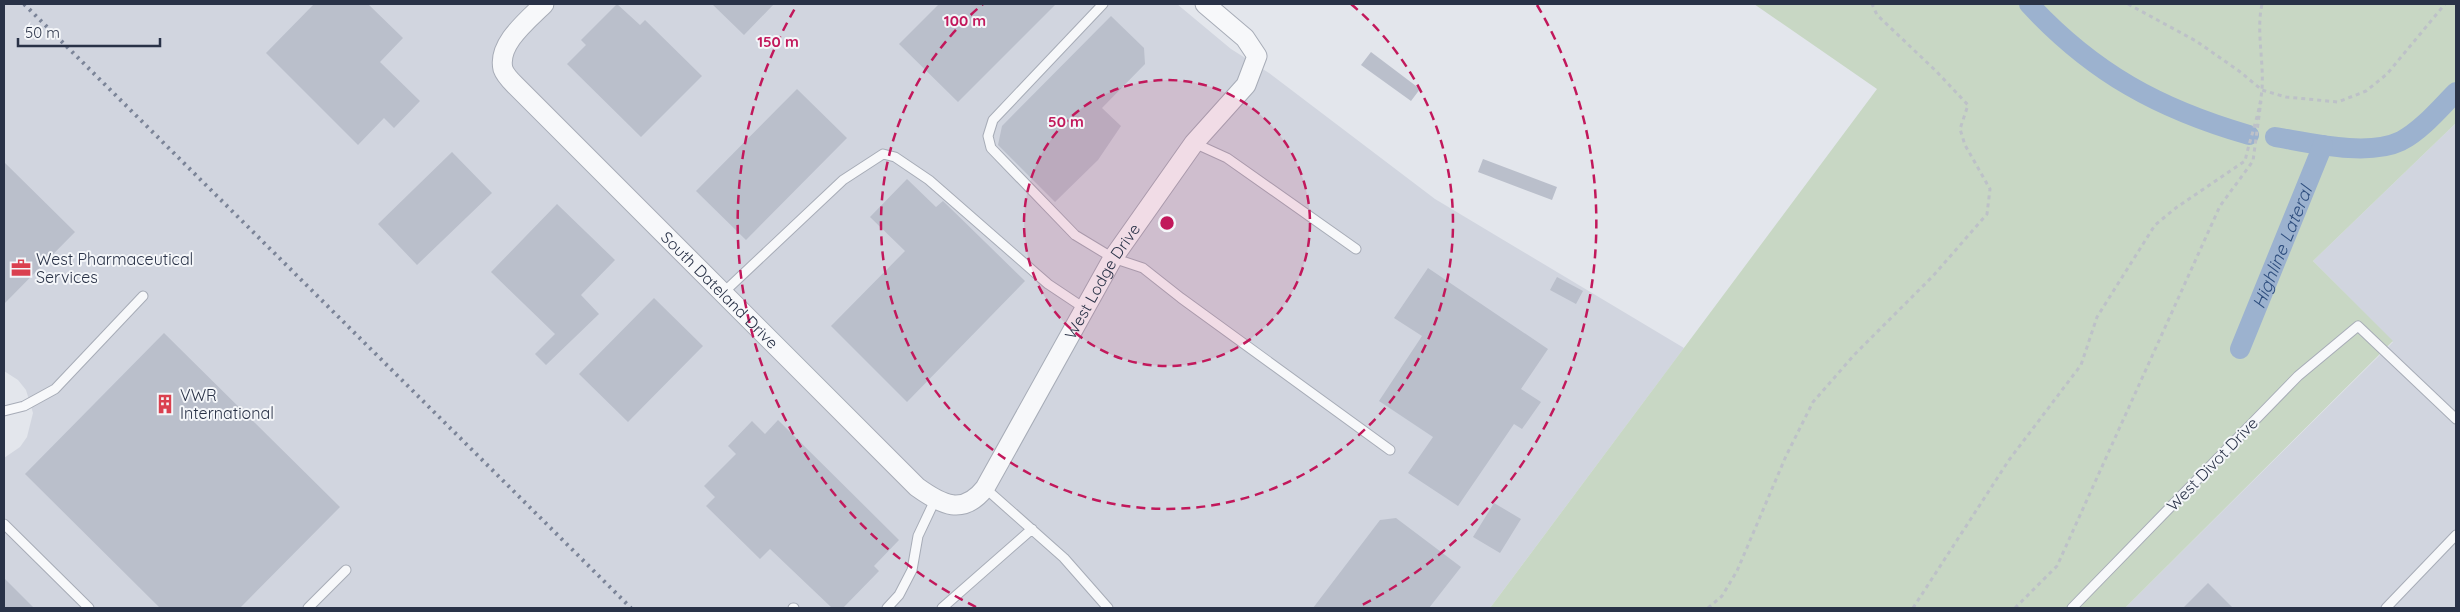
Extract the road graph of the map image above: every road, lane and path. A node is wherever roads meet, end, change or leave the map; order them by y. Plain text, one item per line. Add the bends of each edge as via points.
1 (544, 4) edge
2 (1103, 4) edge
3 (1205, 4) edge
4 (1872, 4) edge
5 (2128, 4) edge
6 (2262, 4) edge
7 (2445, 4) edge
8 (2262, 90) junction
9 (1194, 143) junction
10 (1356, 249) dead end
11 (1113, 258) junction
12 (724, 292) junction
13 (143, 296) dead end
14 (1084, 308) junction
15 (4, 411) edge
16 (2456, 419) edge
17 (1390, 450) dead end
18 (985, 488) junction
19 (935, 500) junction
20 (956, 507) joint
21 (4, 524) edge
22 (1032, 530) junction
23 (2456, 535) edge
24 (346, 570) dead end
25 (89, 608) edge
26 (308, 608) edge
27 (887, 608) edge
28 (942, 608) edge
29 (1108, 608) edge
30 (1708, 608) edge
31 (1913, 608) edge
32 (2015, 608) edge
33 (2072, 608) edge
34 (2386, 608) edge

1 - 12 street, South Dateland Drive via 510,41 502,56 504,71 515,86
2 - 11 lane via 993,120 988,136 991,148 1075,235
3 - 9 street, West Lodge Drive via 1245,38 1257,56 1246,85
4 - 30 path via 1877,15 1968,105 1960,128 1965,145 1990,189 1987,214 1814,402 1786,456 1736,571 1722,596
5 - 8 path via 2196,41
6 - 8 path via 2259,19
7 - 8 path via 2387,74 2366,91 2338,102 2286,98
8 - 31 path via 2245,161 2177,207 2156,226 2097,317 2081,365 2009,460
8 - 32 path via 2253,161 2220,206 2057,566
9 - 10 lane via 1227,158
9 - 11 street, West Lodge Drive
11 - 14 street, West Lodge Drive
11 - 17 lane via 1143,268
12 - 14 lane via 843,180 883,154 895,157 929,180 1048,284
12 - 19 street, South Dateland Drive via 917,487
13 - 15 lane via 54,388 24,406
14 - 18 street, West Lodge Drive
16 - 33 lane, West Divot Drive via 2358,326 2298,376
18 - 20 street, West Lodge Drive via 977,499
18 - 22 lane
19 - 20 street, South Dateland Drive
19 - 27 lane via 918,536 912,570 899,595
21 - 25 lane
22 - 28 lane
22 - 29 lane via 1064,558
23 - 34 lane
24 - 26 lane

